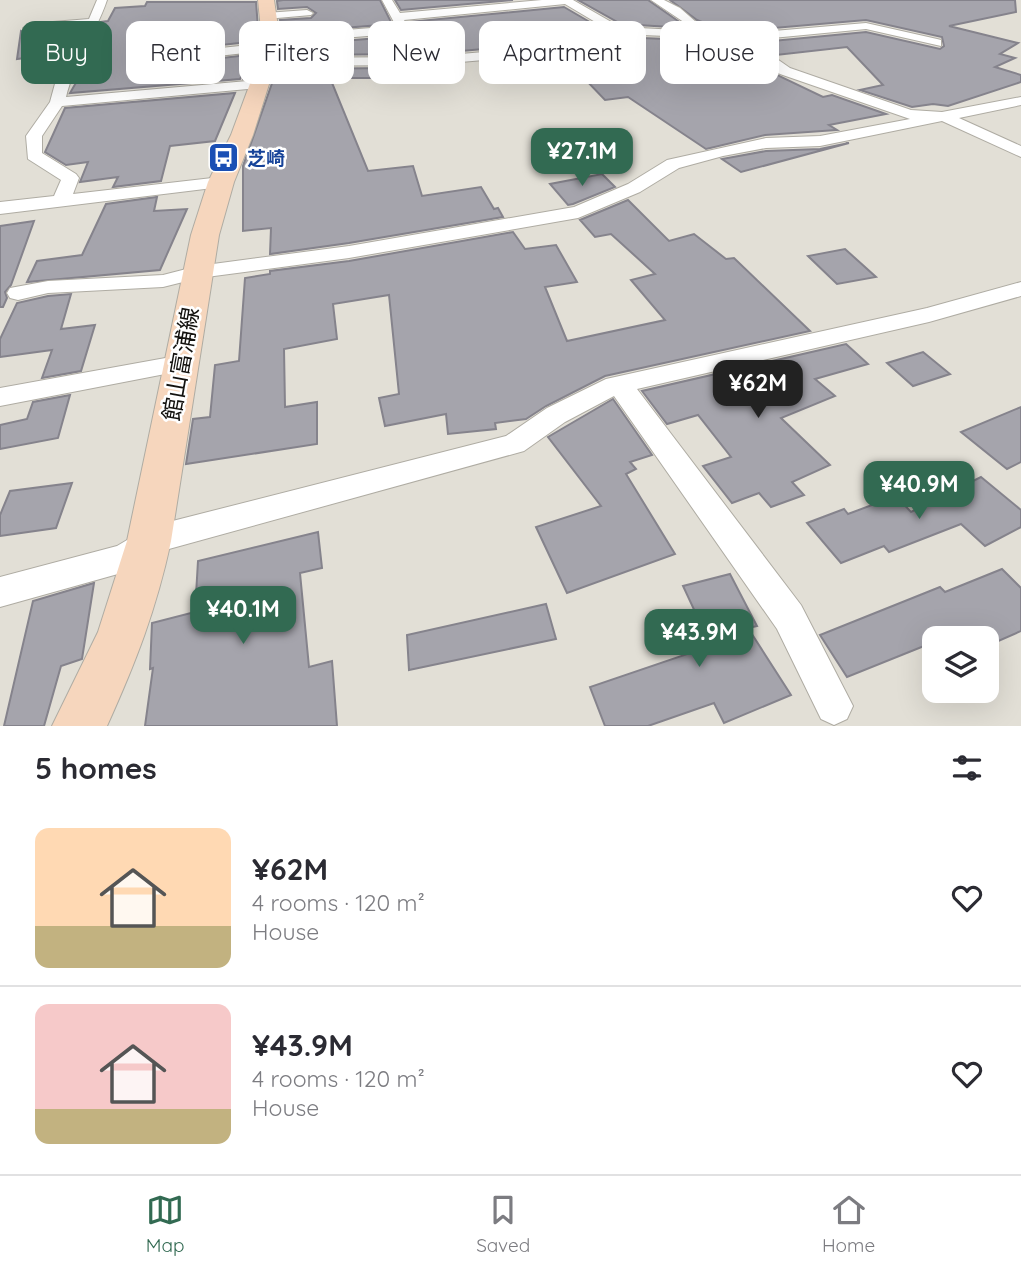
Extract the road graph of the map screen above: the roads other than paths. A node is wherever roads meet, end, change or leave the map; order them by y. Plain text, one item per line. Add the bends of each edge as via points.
1 (102, 0) edge
2 (458, 0) edge
3 (656, 0) edge
4 (551, 1) edge
5 (392, 2) edge
6 (467, 10) junction
7 (307, 13) dead end
8 (397, 17) junction
9 (94, 21) edge
10 (296, 21) edge
11 (601, 21) edge
12 (692, 21) edge
13 (779, 32) edge
14 (354, 33) edge
15 (937, 43) dead end
16 (239, 49) edge
17 (354, 52) edge
18 (479, 56) edge
19 (779, 67) edge
20 (62, 84) edge
21 (253, 84) edge
22 (57, 102) junction
23 (1021, 102) edge
24 (945, 117) junction
25 (1021, 152) edge
26 (222, 182) junction
27 (61, 201) junction
28 (0, 208) edge
29 (198, 272) junction
30 (1021, 289) edge
31 (18, 293) dead end
32 (182, 363) junction
33 (619, 384) junction
34 (0, 397) edge
35 (149, 541) junction
36 (0, 592) edge
37 (834, 706) dead end
38 (79, 726) edge

1 - 9 street
2 - 6 street
3 - 12 street
4 - 6 street
4 - 11 street via 572,2
5 - 8 street
6 - 8 street
7 - 10 street
8 - 14 street via 402,29
13 - 15 street via 866,26
16 - 22 street
17 - 18 street via 426,61
19 - 24 street via 909,114
20 - 22 street
21 - 26 main road, 館山富浦線
22 - 27 street via 34,136 34,155 70,178
23 - 24 street
24 - 25 street
24 - 29 street via 820,141 722,151 673,164 634,188 578,212 349,253
26 - 27 street
26 - 29 main road, 館山富浦線
27 - 28 street
29 - 31 street via 163,281 48,286
29 - 32 main road, 館山富浦線
30 - 33 street via 929,315
32 - 34 street
32 - 35 main road, 館山富浦線
33 - 35 street via 556,415 514,444
33 - 37 street via 789,617
35 - 36 street via 125,558
35 - 38 main road, 館山富浦線 via 119,642

